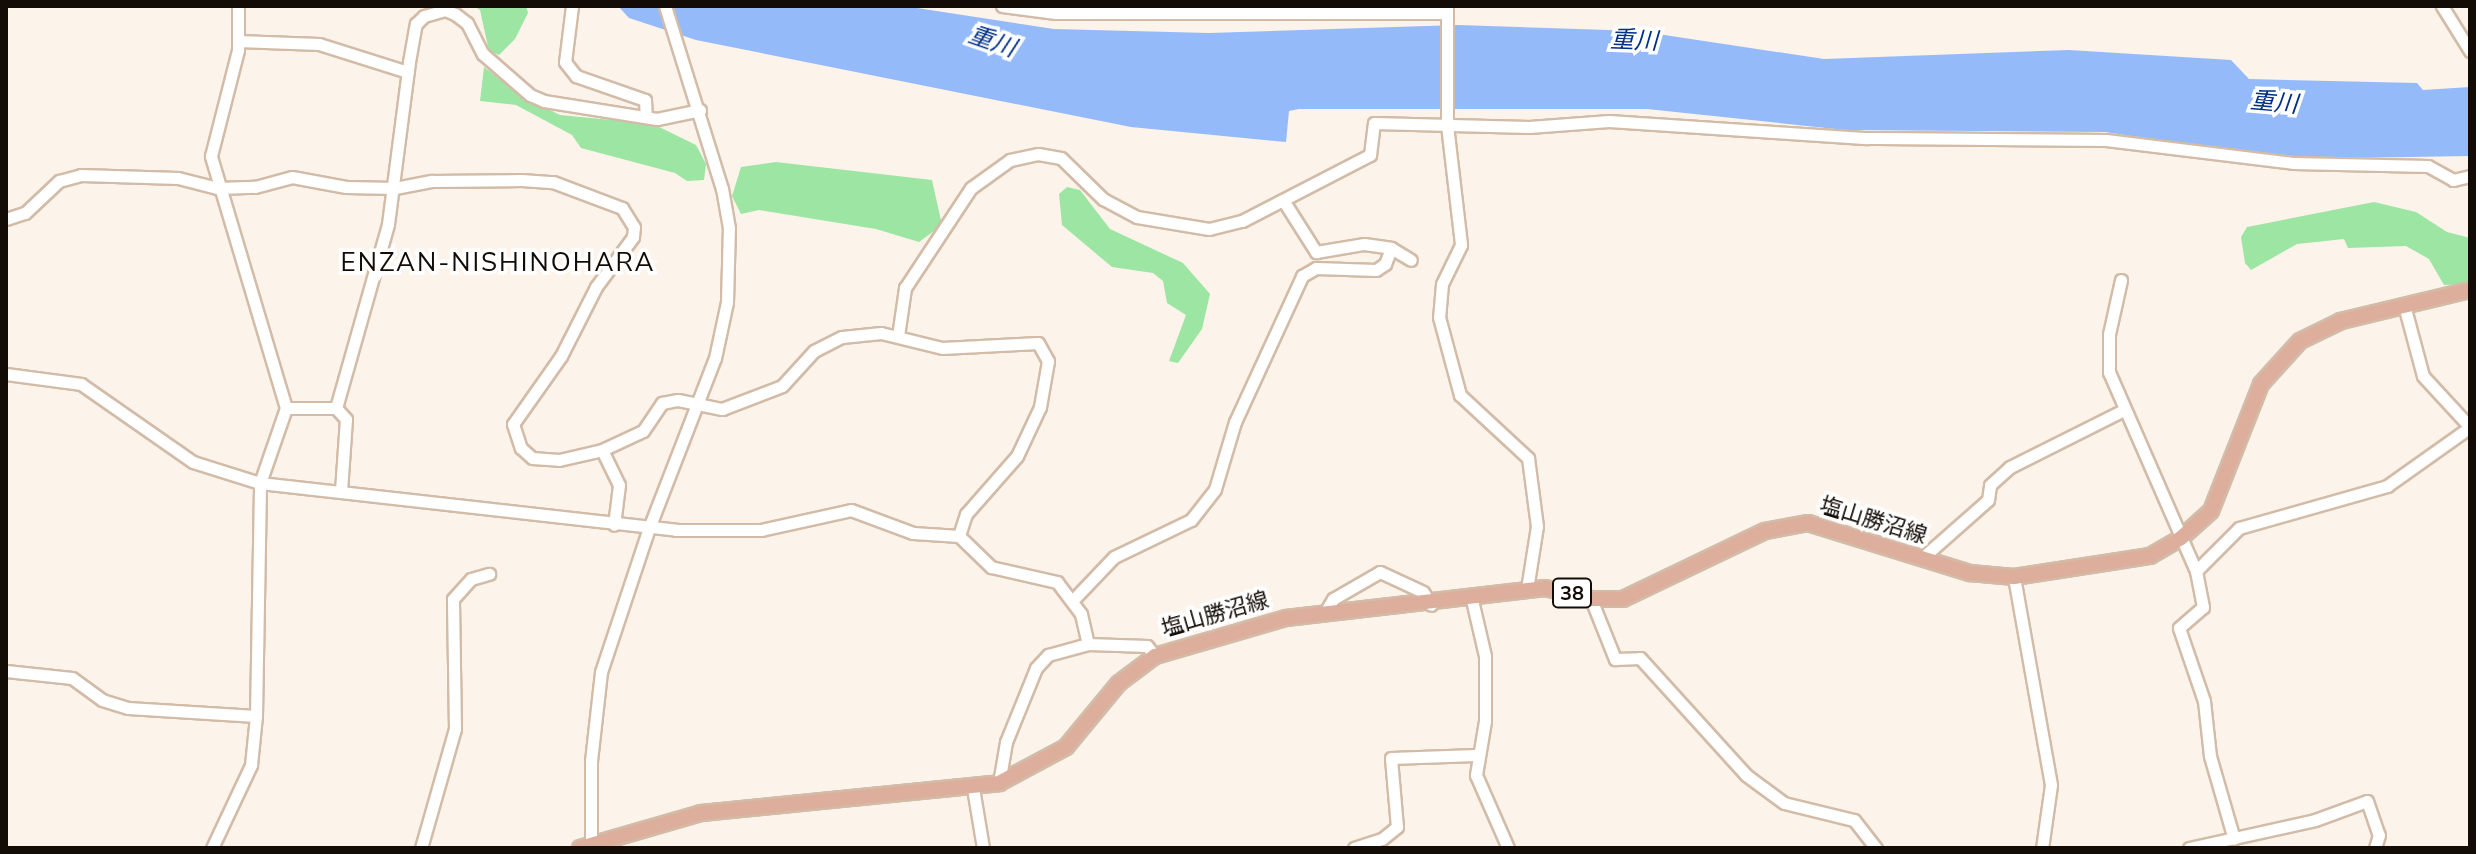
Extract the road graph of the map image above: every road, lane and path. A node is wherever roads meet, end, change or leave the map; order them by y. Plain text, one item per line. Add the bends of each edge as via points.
1 (238, 6) edge
2 (665, 6) edge
3 (1002, 6) edge
4 (2442, 6) edge
5 (571, 7) edge
6 (1447, 10) edge
7 (238, 41) junction
8 (2470, 51) edge
9 (408, 72) junction
10 (700, 110) junction
11 (646, 117) junction
12 (1447, 125) junction
13 (2470, 176) edge
14 (217, 188) junction
15 (395, 188) junction
16 (1283, 200) junction
17 (6, 219) edge
18 (1391, 248) junction
19 (1411, 260) dead end
20 (2121, 280) dead end
21 (2470, 290) edge
22 (2404, 305) junction
23 (898, 336) junction
24 (6, 374) edge
25 (699, 404) junction
26 (286, 408) junction
27 (336, 408) junction
28 (2124, 410) junction
29 (2470, 427) edge
30 (602, 450) junction
31 (260, 483) junction
32 (341, 490) junction
33 (614, 525) junction
34 (649, 528) junction
35 (959, 536) junction
36 (2181, 538) junction
37 (1921, 559) junction
38 (2196, 571) junction
39 (489, 574) dead end
40 (2014, 577) junction
41 (1527, 589) junction
42 (1591, 599) junction
43 (1073, 600) junction
44 (1472, 600) junction
45 (1431, 605) junction
46 (1326, 611) junction
47 (1088, 644) junction
48 (1155, 656) junction
49 (6, 671) edge
50 (256, 716) junction
51 (1476, 755) junction
52 (999, 783) junction
53 (973, 788) junction
54 (2234, 839) junction
55 (587, 847) edge
56 (212, 848) edge
57 (421, 848) edge
58 (983, 848) edge
59 (1354, 848) edge
60 (1508, 848) edge
61 (1876, 848) edge
62 (2042, 848) edge
63 (2189, 848) edge
64 (2375, 848) edge

1 - 7 street
2 - 10 street
3 - 6 street via 1056,13
4 - 8 street
5 - 11 street via 565,62 576,76 645,100
6 - 12 street
7 - 9 street via 319,44
7 - 14 street via 211,156
9 - 11 street via 416,24 445,10 467,23 483,54 530,95
9 - 15 street
10 - 11 street via 672,118
10 - 25 street via 722,189 730,265 715,358
12 - 13 street via 1609,121 1893,139 2106,140 2293,163 2428,166 2453,180
12 - 16 street via 1374,123 1370,155
12 - 41 street via 1461,245 1442,284 1439,317 1460,395 1528,458 1537,526
14 - 15 street via 255,187 292,177 346,187
14 - 17 street via 178,178 81,175 59,181 25,213
14 - 26 street
15 - 27 street
15 - 30 street via 432,181 553,182 629,215 634,227 629,245 596,287 561,356 513,424 521,448 532,458 559,460
16 - 18 street via 1316,252 1364,244
16 - 23 street via 1242,221 1209,229 1183,227 1137,217 1103,199 1061,158 1038,154 1010,160 971,188 905,288
18 - 19 street
18 - 43 street via 1385,264 1376,270 1316,268 1302,276 1235,422 1215,489 1191,520 1114,557
20 - 28 street via 2109,334 2109,372
21 - 22 main road, 塩山勝沼線 / 38
22 - 29 street via 2423,376
22 - 36 main road, 塩山勝沼線 / 38 via 2323,328 2286,353 2261,384 2211,511
23 - 25 street via 842,337 814,351 782,386 722,409
23 - 35 street via 942,348 1031,340 1045,350 1047,376 1029,432 1017,456 966,514
24 - 31 street via 81,384 193,462
25 - 30 street via 662,403 643,431
25 - 34 street
26 - 27 street
26 - 31 street
27 - 32 street via 346,419
28 - 36 street
28 - 37 street via 2010,467 1990,485 1988,500
29 - 38 street via 2387,486 2239,528
30 - 33 street via 619,485
31 - 32 street
31 - 50 street
32 - 33 street
33 - 34 street
34 - 35 street via 739,532 851,510 913,533
34 - 55 street via 601,672
35 - 43 street via 991,567 1040,575 1057,582
36 - 38 street
36 - 40 main road, 塩山勝沼線 / 38 via 2150,556 2123,563
37 - 40 main road, 塩山勝沼線 / 38 via 1970,573
37 - 42 main road, 塩山勝沼線 / 38 via 1808,523 1765,531 1623,599
38 - 54 street via 2203,607 2179,628 2204,701 2210,756
39 - 57 street via 471,579 453,599 455,729
40 - 62 street via 2051,785
41 - 42 main road, 塩山勝沼線 / 38 via 1556,589
41 - 44 main road, 塩山勝沼線 / 38
42 - 61 street via 1615,659 1640,658 1746,775 1784,803 1854,820
43 - 47 street
44 - 45 main road, 塩山勝沼線 / 38
44 - 51 street via 1485,656 1485,729
45 - 46 main road, 塩山勝沼線 / 38
45 - 46 street via 1423,592 1380,572 1333,599
46 - 48 main road, 塩山勝沼線 / 38 via 1205,638
47 - 48 street, 塩山勝沼線 via 1147,646
47 - 52 street, 塩山勝沼線 via 1048,655 1036,668 1006,742
48 - 52 main road, 塩山勝沼線 / 38 via 1119,683 1066,747
49 - 50 street via 72,678 102,700 128,708
50 - 56 street via 251,765
51 - 59 street via 1391,758 1397,827 1382,839
51 - 60 street via 1476,775
52 - 53 main road, 塩山勝沼線 / 38
53 - 55 main road, 塩山勝沼線 / 38 via 701,813
53 - 58 street
54 - 63 street
54 - 64 street via 2367,801 2379,835

